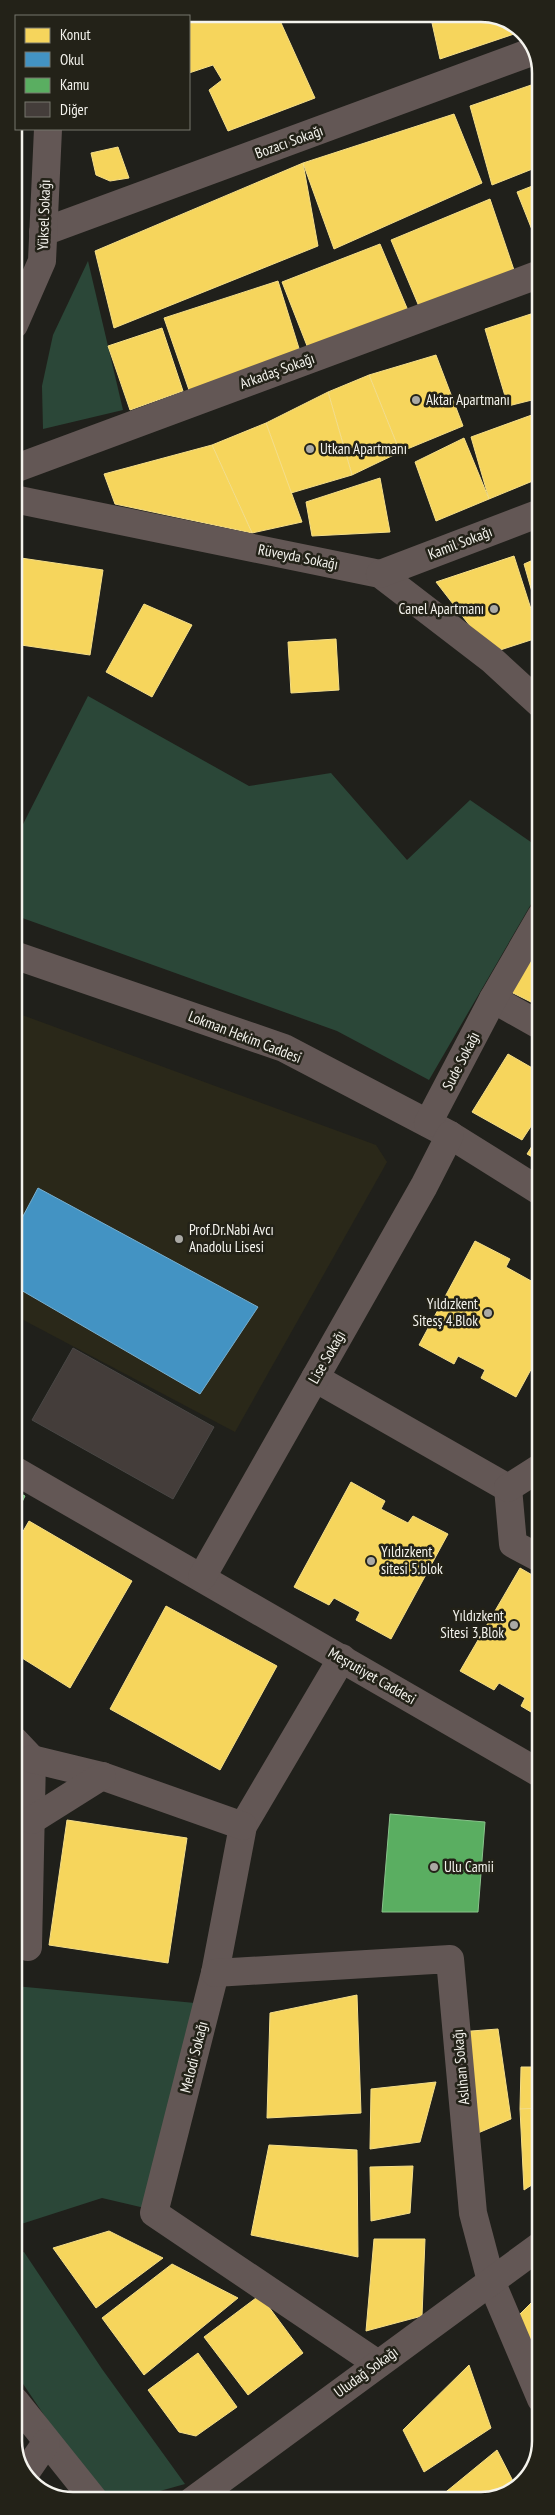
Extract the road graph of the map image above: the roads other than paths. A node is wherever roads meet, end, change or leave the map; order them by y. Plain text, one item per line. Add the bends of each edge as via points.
1 (529, 53) edge
2 (48, 130) edge
3 (43, 232) junction
4 (532, 277) edge
5 (22, 306) edge
6 (22, 466) edge
7 (22, 501) edge
8 (532, 516) edge
9 (380, 574) junction
10 (532, 697) edge
11 (532, 930) edge
12 (22, 958) edge
13 (493, 999) junction
14 (532, 1021) edge
15 (439, 1129) junction
16 (532, 1186) edge
17 (315, 1378) junction
18 (532, 1473) edge
19 (22, 1475) edge
20 (508, 1488) junction
21 (532, 1554) edge
22 (202, 1577) junction
23 (342, 1658) junction
24 (23, 1750) edge
25 (532, 1769) edge
26 (102, 1776) junction
27 (32, 1820) junction
28 (243, 1826) junction
29 (28, 1947) dead end
30 (215, 1974) junction
31 (532, 2251) edge
32 (491, 2281) junction
33 (378, 2364) junction
34 (532, 2378) edge
35 (22, 2410) edge
36 (46, 2443) junction
37 (29, 2467) edge
38 (87, 2492) edge
39 (204, 2492) edge

1 - 3 street, Bozacı Sokağı
2 - 3 street, Yüksel Sokağı
3 - 5 street, Yüksel Sokağı via 42,261
4 - 6 street, Arkadaş Sokağı
7 - 9 street, Rüveyda Sokağı
8 - 9 street, Kamil Sokağı
9 - 10 street, Rüveyda Sokağı via 492,660
11 - 13 street, Sude Sokağı
12 - 15 street, Lokman Hekim Caddesi via 284,1048
13 - 14 street
13 - 15 street, Sude Sokağı
15 - 16 street, Lokman Hekim Caddesi
15 - 17 street, Lise Sokağı via 424,1186
17 - 20 street
17 - 22 street, Lise Sokağı
18 - 20 street
19 - 22 street, Meşrutiyet Caddesi
20 - 21 street via 513,1544
22 - 23 street, Meşrutiyet Caddesi
23 - 25 street, Meşrutiyet Caddesi
23 - 28 street, Melodi Sokağı
24 - 26 street
24 - 27 street
26 - 27 street
26 - 28 street
27 - 29 street
28 - 30 street, Melodi Sokağı
30 - 32 street, Aslıhan Sokağı via 450,1958 473,2213
30 - 33 street, Melodi Sokağı via 154,2213
31 - 32 street, Uludağ Sokağı
32 - 33 street, Uludağ Sokağı
32 - 34 street, Aslıhan Sokağı
33 - 39 street, Uludağ Sokağı
35 - 36 street
36 - 37 street
36 - 38 street

